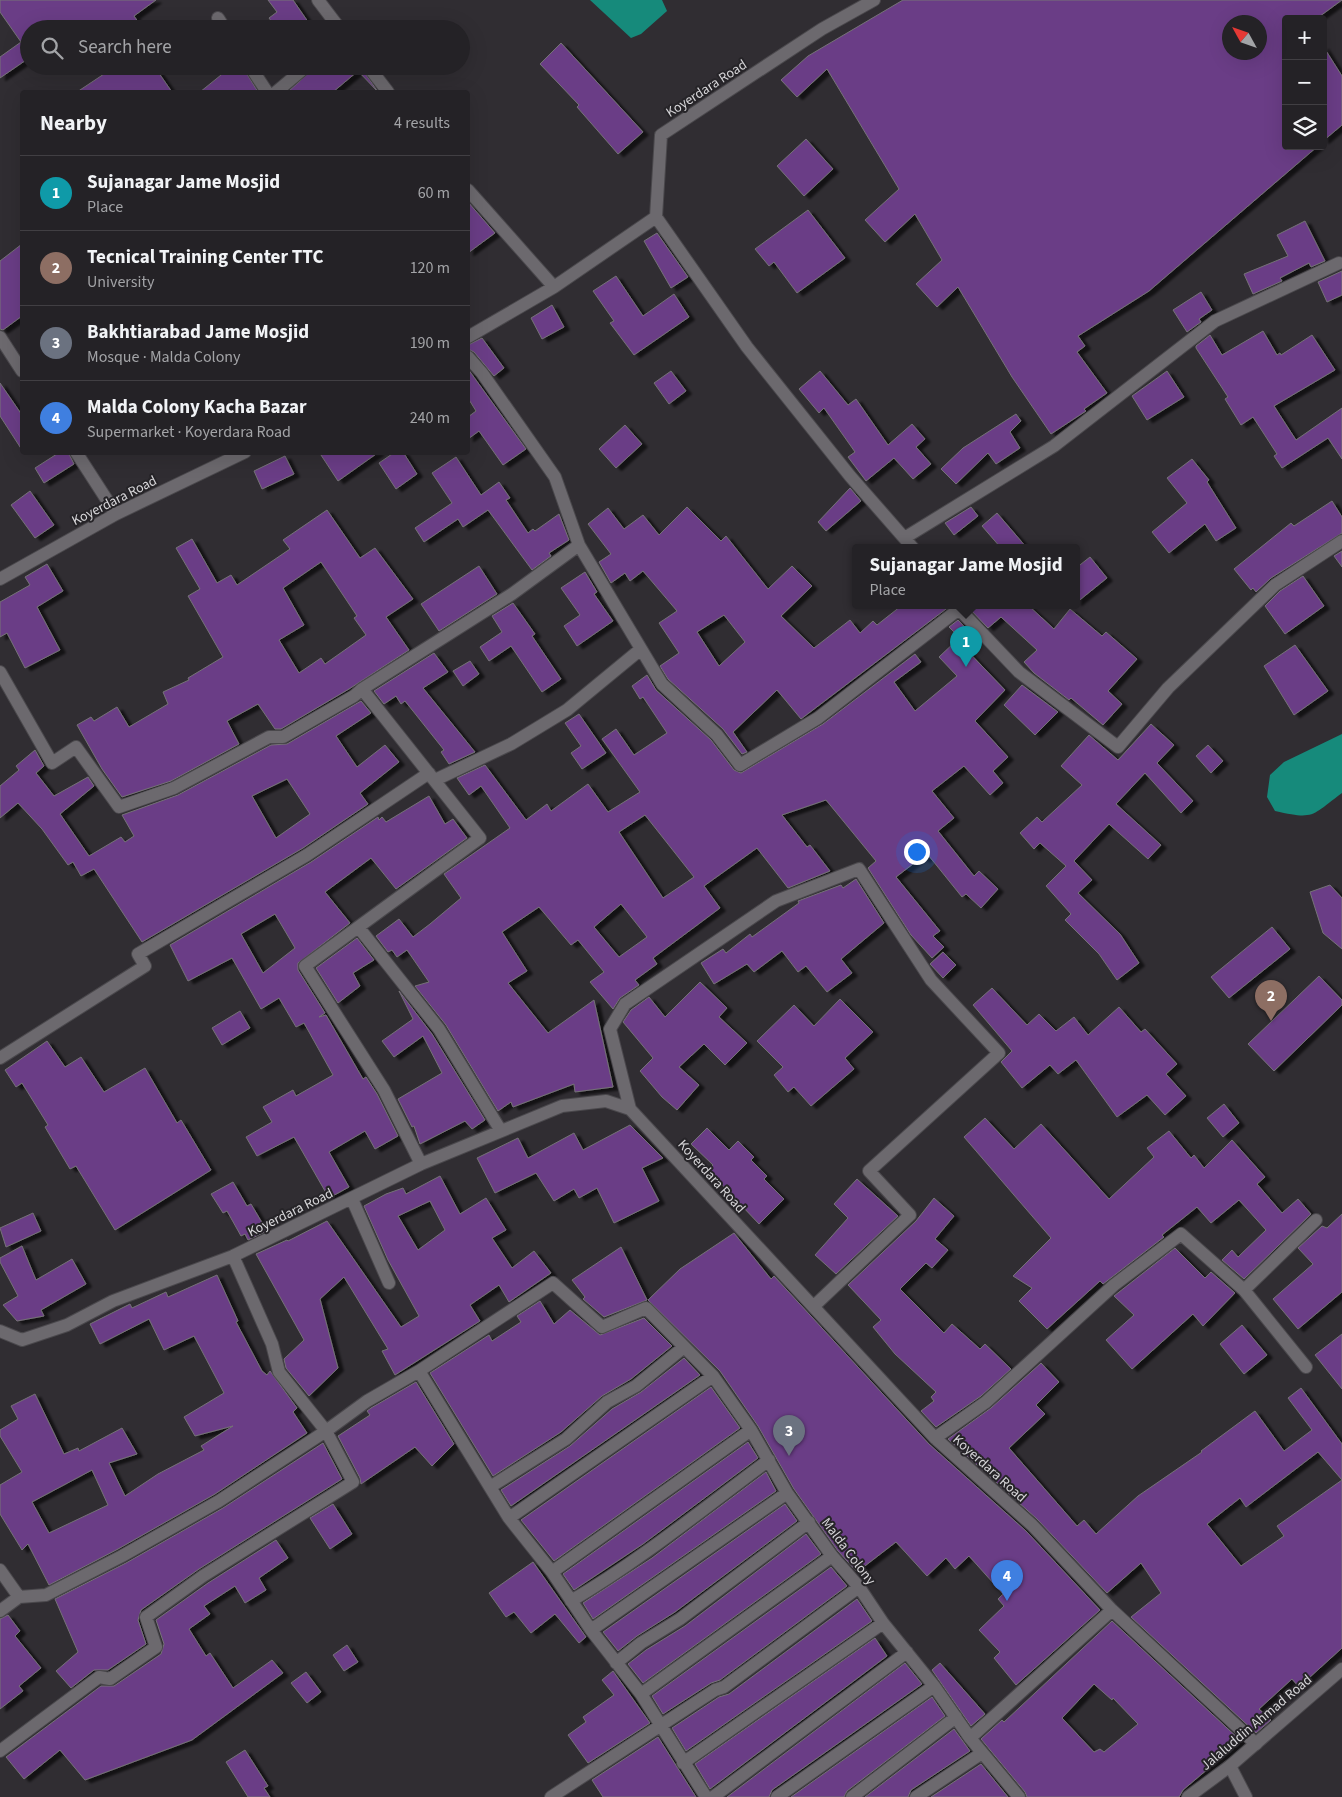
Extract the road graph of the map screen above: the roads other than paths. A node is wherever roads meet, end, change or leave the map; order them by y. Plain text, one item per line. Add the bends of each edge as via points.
1 (318, 0) edge
2 (874, 0) edge
3 (333, 20) edge
4 (256, 75) edge
5 (296, 75) edge
6 (375, 75) edge
7 (266, 90) edge
8 (278, 90) edge
9 (386, 90) edge
10 (470, 192) edge
11 (656, 217) junction
12 (1339, 263) dead end
13 (554, 287) junction
14 (470, 336) edge
15 (0, 337) edge
16 (470, 358) edge
17 (20, 368) edge
18 (78, 455) edge
19 (239, 455) edge
20 (116, 514) junction
21 (906, 537) junction
22 (1342, 540) edge
23 (910, 544) edge
24 (579, 545) junction
25 (0, 579) edge
26 (955, 609) edge
27 (960, 609) edge
28 (640, 649) junction
29 (0, 672) edge
30 (362, 689) junction
31 (432, 776) junction
32 (359, 928) junction
33 (0, 1058) edge
34 (630, 1109) junction
35 (501, 1131) junction
36 (421, 1164) junction
37 (352, 1199) junction
38 (1316, 1220) dead end
39 (233, 1256) junction
40 (389, 1283) dead end
41 (1244, 1290) junction
42 (814, 1306) junction
43 (0, 1331) edge
44 (684, 1347) junction
45 (1306, 1367) dead end
46 (419, 1371) junction
47 (713, 1376) junction
48 (751, 1430) junction
49 (326, 1431) junction
50 (935, 1438) junction
51 (769, 1460) junction
52 (490, 1487) junction
53 (787, 1493) junction
54 (509, 1518) junction
55 (808, 1522) junction
56 (832, 1556) junction
57 (0, 1570) edge
58 (552, 1572) junction
59 (859, 1587) junction
60 (19, 1597) junction
61 (571, 1600) junction
62 (1112, 1610) junction
63 (0, 1611) edge
64 (883, 1623) junction
65 (591, 1630) junction
66 (906, 1652) junction
67 (616, 1662) junction
68 (1342, 1669) edge
69 (934, 1686) junction
70 (641, 1694) junction
71 (956, 1717) junction
72 (661, 1727) junction
73 (970, 1738) junction
74 (1256, 1744) junction
75 (0, 1751) edge
76 (982, 1753) junction
77 (684, 1763) junction
78 (1230, 1766) junction
79 (551, 1797) edge
80 (706, 1797) edge
81 (713, 1797) edge
82 (777, 1797) edge
83 (852, 1797) edge
84 (916, 1797) edge
85 (1019, 1797) edge
86 (1188, 1797) edge
87 (1246, 1797) edge

1 - 3 street
2 - 11 street, Koyerdara Road via 822,29 661,136
4 - 7 street
5 - 8 street
6 - 9 street
10 - 13 street
11 - 13 street
11 - 21 street via 747,347 850,476
12 - 21 street via 1215,321 1054,446
13 - 14 street
15 - 17 street
16 - 24 street via 555,477
18 - 20 street
19 - 20 street, Koyerdara Road
20 - 25 street, Koyerdara Road
21 - 23 street
22 - 27 street via 1275,585 1168,688 1118,747 1020,672
24 - 28 street
24 - 30 street via 512,594
26 - 28 street via 818,718 740,766 717,735 662,684
28 - 31 street via 568,710 511,744
29 - 30 street via 52,763 76,747 119,807 174,788 269,737 283,737
30 - 31 street
31 - 32 street via 480,838
31 - 33 street via 307,855 138,954 145,966
32 - 35 street via 439,1029
32 - 36 street via 305,966 384,1090
34 - 35 street, Koyerdara Road via 606,1101 562,1106
34 - 42 street, Koyerdara Road
34 - 42 street via 610,1029 625,1004 776,902 859,869 931,980 999,1053 869,1171 910,1215
35 - 36 street, Koyerdara Road
36 - 37 street, Koyerdara Road
37 - 39 street, Koyerdara Road
37 - 40 street
38 - 41 street
39 - 43 street, Koyerdara Road via 113,1301 67,1325 22,1340
39 - 49 street via 272,1344 279,1372
41 - 45 street
41 - 50 street via 1181,1234 1114,1285 986,1402
42 - 50 street, Koyerdara Road
44 - 46 street, Malda Colony via 646,1308 602,1327 552,1283
44 - 47 street, Malda Colony
44 - 52 street via 636,1386 607,1402 566,1439
46 - 49 street via 367,1401
46 - 52 street
47 - 48 street, Malda Colony
47 - 54 street
48 - 51 street, Malda Colony
48 - 58 street
49 - 60 street via 219,1501 122,1556 46,1595
49 - 75 street via 352,1482 203,1576 146,1617 156,1647 110,1679 99,1677
50 - 62 street, Koyerdara Road via 1032,1526
51 - 53 street, Malda Colony
51 - 61 street via 672,1533
52 - 54 street
53 - 55 street, Malda Colony
53 - 65 street
54 - 58 street
55 - 56 street, Malda Colony
55 - 67 street via 680,1619
56 - 59 street, Malda Colony
56 - 70 street
57 - 60 street
58 - 61 street
59 - 64 street, Malda Colony
59 - 72 street via 724,1687
60 - 63 street
61 - 65 street
62 - 73 street
62 - 74 street, Koyerdara Road
64 - 66 street, Malda Colony
64 - 77 street
65 - 67 street
66 - 69 street, Malda Colony
66 - 81 street
67 - 70 street
68 - 74 street, Jalaluddin Ahmad Road
69 - 71 street, Malda Colony
69 - 82 street
70 - 72 street
71 - 73 street, Malda Colony
71 - 83 street
72 - 77 street
72 - 79 street
73 - 76 street, Malda Colony
74 - 78 street, Jalaluddin Ahmad Road
76 - 84 street
76 - 85 street, Malda Colony
77 - 80 street
78 - 86 street, Jalaluddin Ahmad Road
78 - 87 street

